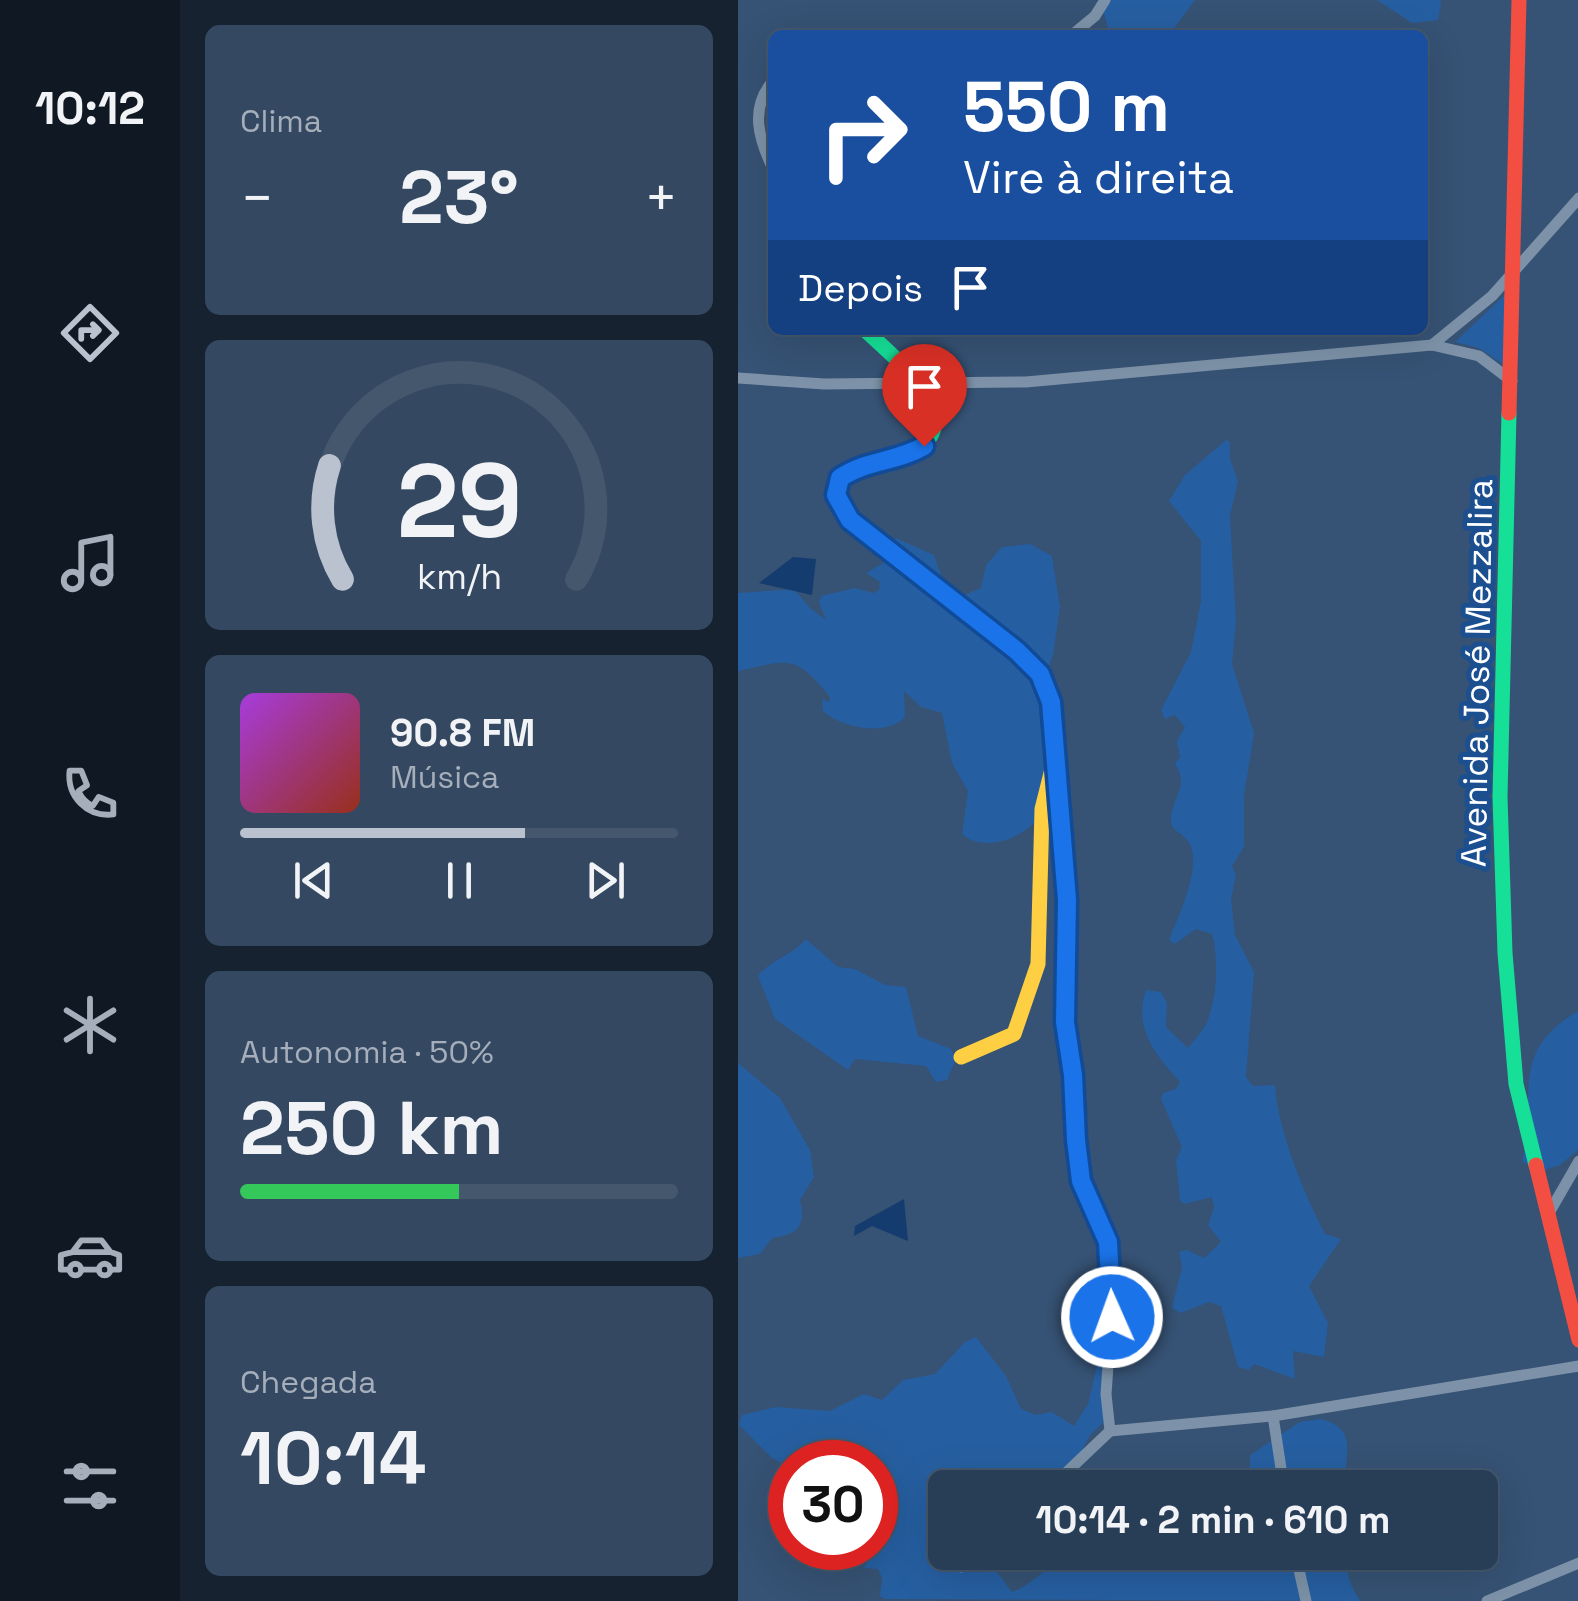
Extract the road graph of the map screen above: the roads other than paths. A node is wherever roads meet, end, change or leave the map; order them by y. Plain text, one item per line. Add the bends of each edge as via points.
1 (1104, 0) edge
2 (1518, 0) edge
3 (1078, 30) edge
4 (768, 87) edge
5 (768, 158) edge
6 (1578, 198) edge
7 (1514, 273) junction
8 (870, 335) edge
9 (1432, 345) junction
10 (738, 378) edge
11 (1512, 382) junction
12 (918, 384) junction
13 (1053, 765) junction
14 (961, 1057) dead end
15 (1578, 1161) edge
16 (1549, 1213) junction
17 (1578, 1340) edge
18 (1578, 1366) edge
19 (1273, 1416) junction
20 (1110, 1430) junction
21 (1069, 1470) edge
22 (1281, 1470) edge
23 (1578, 1563) edge
24 (1299, 1570) edge
25 (1306, 1601) edge
26 (1487, 1601) edge

1 - 3 street
2 - 7 main road, Avenida José Mezzalira
4 - 5 street via 757,120
6 - 7 street
7 - 9 street
7 - 11 main road, Avenida José Mezzalira
8 - 12 main road
9 - 11 street via 1479,356
9 - 12 street via 1026,382
10 - 12 street
11 - 16 main road, Avenida José Mezzalira via 1500,797 1505,954 1516,1084
12 - 13 main road via 936,409 933,436 909,455 854,468 840,478 836,495 850,520 1040,674 1051,702
13 - 14 main road via 1042,809 1038,964 1014,1034
13 - 20 street via 1067,900 1065,1022 1076,1140 1081,1181 1108,1242 1113,1295
15 - 16 street
16 - 17 main road, Avenida José Mezzalira
18 - 19 street
19 - 20 street
19 - 22 street
20 - 21 street
23 - 26 street
24 - 25 street

